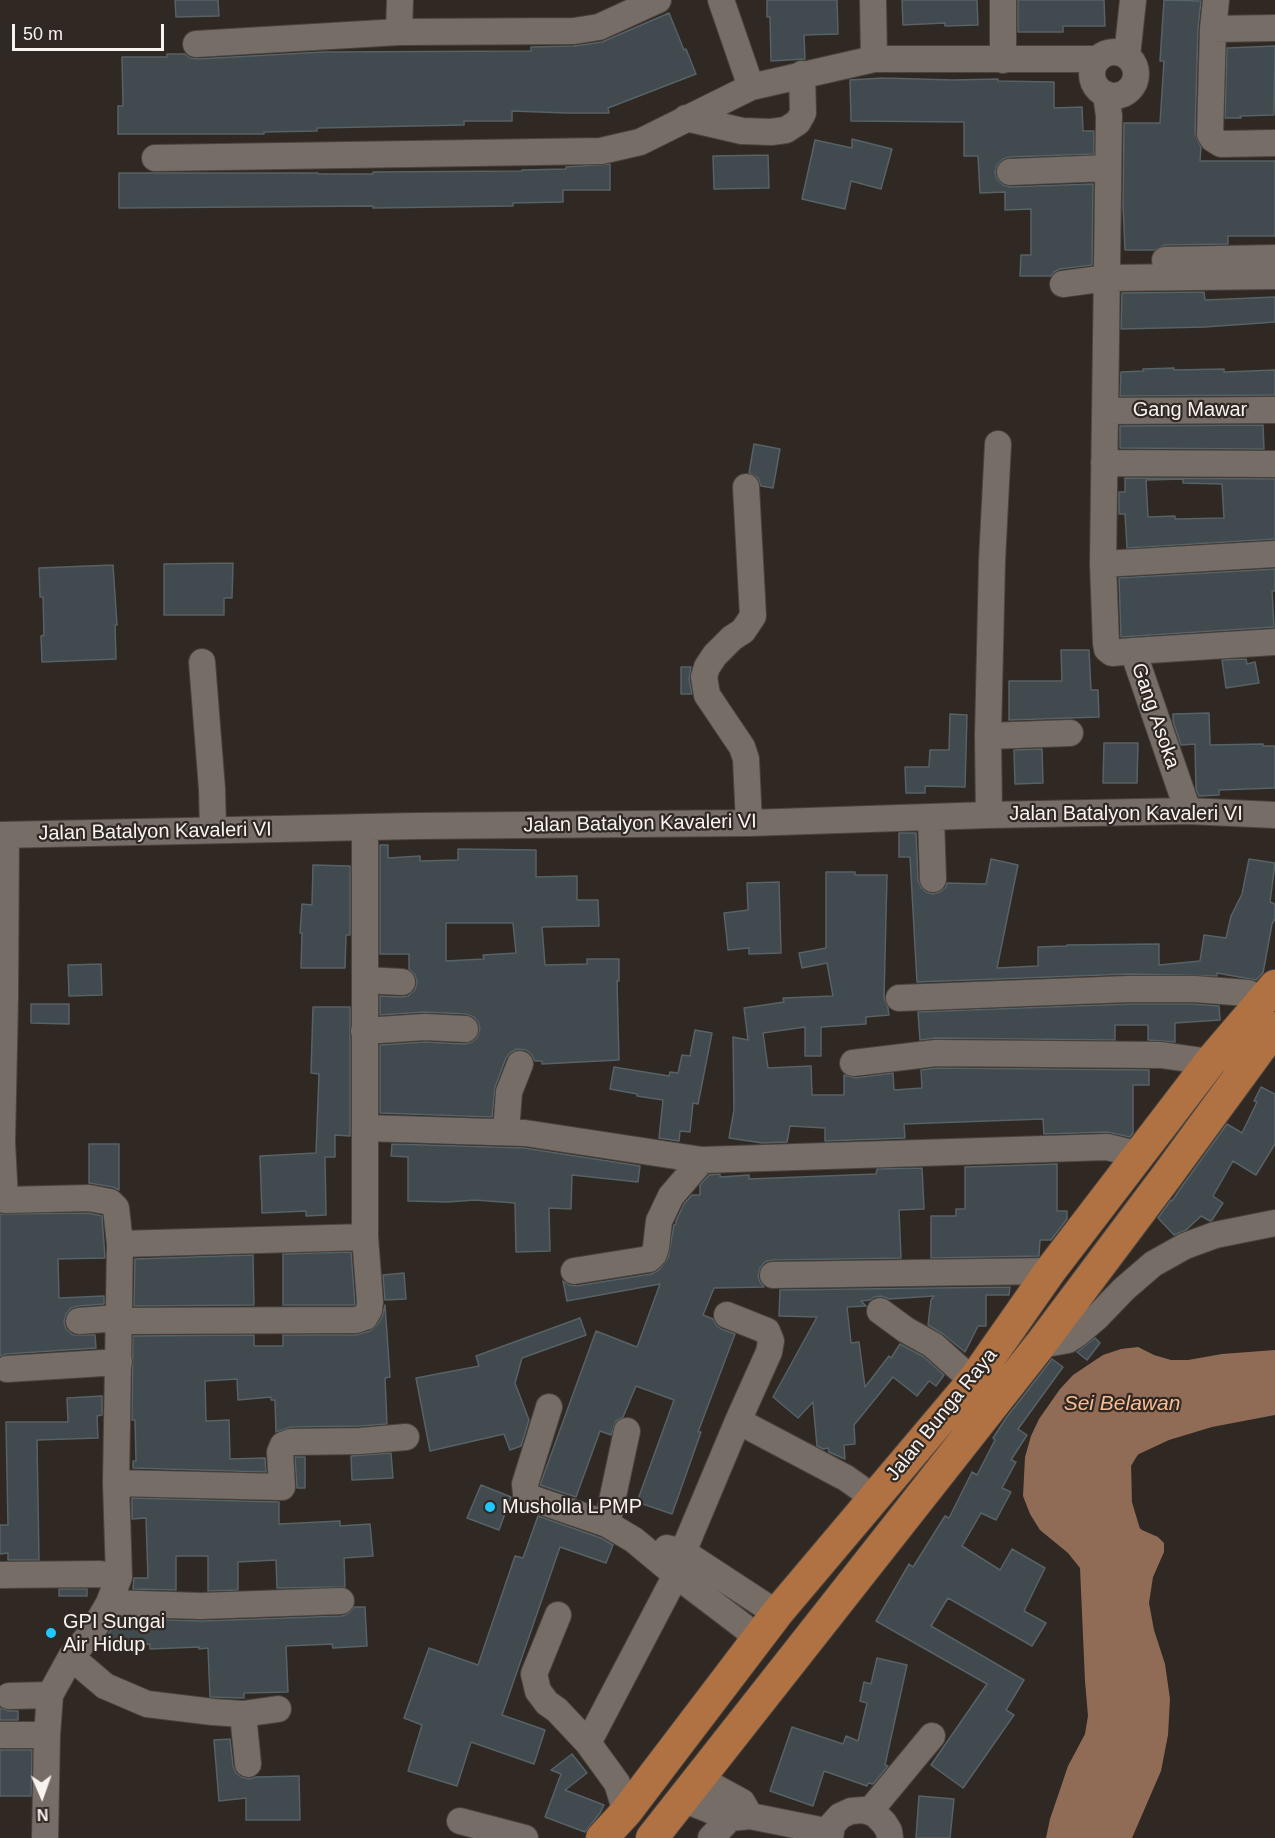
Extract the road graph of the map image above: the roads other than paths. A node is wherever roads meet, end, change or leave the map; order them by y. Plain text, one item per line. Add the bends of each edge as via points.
1 (400, 0) edge
2 (658, 0) edge
3 (721, 0) edge
4 (873, 0) edge
5 (1003, 0) edge
6 (1134, 0) edge
7 (1216, 0) edge
8 (1275, 28) edge
9 (1213, 29) junction
10 (399, 32) junction
11 (196, 44) dead end
12 (1127, 56) junction
13 (874, 59) junction
14 (1097, 59) junction
15 (1004, 60) junction
16 (802, 74) junction
17 (751, 87) junction
18 (1106, 94) junction
19 (686, 118) junction
20 (1275, 142) edge
21 (155, 158) dead end
22 (1108, 168) junction
23 (1010, 172) dead end
24 (1275, 258) edge
25 (1166, 260) dead end
26 (1275, 276) edge
27 (1107, 278) junction
28 (1063, 284) dead end
29 (1275, 410) edge
30 (1105, 411) junction
31 (998, 444) dead end
32 (1104, 463) junction
33 (1275, 464) edge
34 (746, 487) dead end
35 (1275, 554) edge
36 (1103, 564) junction
37 (1275, 642) edge
38 (1133, 651) junction
39 (202, 662) dead end
40 (1070, 733) dead end
41 (988, 736) junction
42 (1188, 811) junction
43 (989, 815) junction
44 (1275, 815) edge
45 (931, 818) junction
46 (749, 823) junction
47 (365, 828) junction
48 (213, 830) junction
49 (3, 835) edge
50 (933, 879) dead end
51 (365, 980) junction
52 (402, 982) dead end
53 (1269, 993) edge
54 (899, 998) dead end
55 (3, 1000) edge
56 (1275, 1028) edge
57 (465, 1029) dead end
58 (364, 1030) junction
59 (1210, 1062) junction
60 (853, 1063) dead end
61 (520, 1064) dead end
62 (365, 1128) junction
63 (506, 1132) junction
64 (1, 1142) edge
65 (1140, 1155) junction
66 (702, 1160) junction
67 (2, 1200) edge
68 (1275, 1223) edge
69 (365, 1237) junction
70 (120, 1244) junction
71 (574, 1271) dead end
72 (1050, 1271) junction
73 (773, 1275) dead end
74 (880, 1311) dead end
75 (726, 1315) dead end
76 (119, 1320) junction
77 (79, 1321) dead end
78 (1040, 1345) junction
79 (119, 1362) junction
80 (7, 1369) dead end
81 (987, 1387) junction
82 (549, 1407) dead end
83 (738, 1421) junction
84 (627, 1431) dead end
85 (406, 1437) dead end
86 (117, 1483) junction
87 (874, 1498) junction
88 (607, 1524) junction
89 (680, 1564) junction
90 (0, 1575) edge
91 (119, 1577) junction
92 (341, 1601) dead end
93 (109, 1603) junction
94 (778, 1612) junction
95 (558, 1615) dead end
96 (754, 1643) junction
97 (71, 1657) junction
98 (50, 1695) junction
99 (9, 1696) dead end
100 (278, 1709) dead end
101 (243, 1714) junction
102 (0, 1735) edge
103 (47, 1735) junction
104 (932, 1736) dead end
105 (588, 1743) junction
106 (248, 1764) dead end
107 (690, 1788) junction
108 (626, 1812) junction
109 (741, 1812) junction
110 (869, 1812) junction
111 (460, 1821) dead end
112 (830, 1835) edge
113 (45, 1838) edge
114 (525, 1838) edge
115 (602, 1838) edge
116 (652, 1838) edge
117 (711, 1838) edge
118 (890, 1838) edge

1 - 10 street
2 - 10 street via 600,27 574,31
3 - 17 street
4 - 13 street
5 - 15 street
6 - 12 street
7 - 9 street
8 - 9 street
9 - 20 street via 1210,134 1221,144
10 - 11 street
12 - 14 street via 1115,52
12 - 18 street via 1135,68 1134,84 1122,94
13 - 15 street
13 - 16 street
14 - 15 street
14 - 18 street via 1092,79
16 - 17 street
16 - 19 street via 803,112 798,123 786,130 742,131
17 - 19 street
18 - 22 street
19 - 21 street via 640,142 602,151
22 - 23 street
22 - 27 street
24 - 25 street
26 - 27 street
27 - 28 street
27 - 30 street
29 - 30 street, Gang Mawar
30 - 32 street
31 - 41 street
32 - 33 street
32 - 36 street
34 - 46 street via 753,616 743,631 715,655 704,677 706,695 746,759
35 - 36 street
36 - 38 street, Gang Asoka via 1107,649 1112,653
37 - 38 street
38 - 42 street, Gang Asoka
39 - 48 street
40 - 41 street
41 - 43 street
42 - 43 street, Jalan Batalyon Kavaleri VI
42 - 44 street, Jalan Batalyon Kavaleri VI
43 - 45 street, Jalan Batalyon Kavaleri VI
45 - 46 street, Jalan Batalyon Kavaleri VI
45 - 50 street
46 - 47 street, Jalan Batalyon Kavaleri VI
47 - 48 street, Jalan Batalyon Kavaleri VI
47 - 51 street
48 - 49 street, Jalan Batalyon Kavaleri VI
49 - 55 street
51 - 52 street
51 - 58 street
53 - 54 street via 1129,989
53 - 59 main road, Jalan Bunga Raya
55 - 64 street
56 - 78 main road, Jalan Bunga Raya
57 - 58 street
58 - 62 street
59 - 60 street via 1161,1055 936,1053
59 - 65 main road, Jalan Bunga Raya
61 - 63 street via 509,1092
62 - 63 street
62 - 69 street
63 - 66 street
64 - 67 street
65 - 66 street via 1107,1147
65 - 72 main road, Jalan Bunga Raya
66 - 71 street via 671,1196 659,1221 656,1247 649,1259
67 - 70 street via 89,1198 110,1202 116,1208
68 - 78 street via 1215,1235 1185,1246 1153,1264 1077,1334 1068,1340
69 - 70 street
69 - 76 street via 370,1302 365,1317
70 - 76 street
72 - 73 street
72 - 81 main road, Jalan Bunga Raya
74 - 81 street
75 - 83 street via 767,1331 771,1341
76 - 77 street
76 - 79 street
78 - 81 main road, Jalan Bunga Raya
79 - 80 street
79 - 86 street
81 - 87 main road, Jalan Bunga Raya
81 - 107 main road, Jalan Bunga Raya via 924,1494
82 - 88 street via 525,1484 526,1494
83 - 87 street
83 - 89 street
84 - 88 street
85 - 86 street via 283,1445 282,1487
86 - 91 street
87 - 94 main road, Jalan Bunga Raya
88 - 89 street
89 - 94 street
89 - 96 street via 747,1629
89 - 105 street
90 - 91 street
91 - 93 street
92 - 93 street via 201,1606
93 - 97 street
94 - 96 main road, Jalan Bunga Raya
95 - 105 street via 534,1674 538,1691 547,1703
96 - 108 main road, Jalan Bunga Raya
97 - 98 street
97 - 101 street via 105,1686 147,1704
98 - 99 street
98 - 103 street
100 - 101 street
101 - 106 street
102 - 103 street
103 - 113 street
104 - 110 street
105 - 108 street via 617,1783
107 - 109 street
107 - 116 main road, Jalan Bunga Raya
108 - 115 main road, Jalan Bunga Raya
109 - 112 street
109 - 117 street
110 - 112 street via 851,1811 840,1816
110 - 118 street via 884,1823
111 - 114 street

